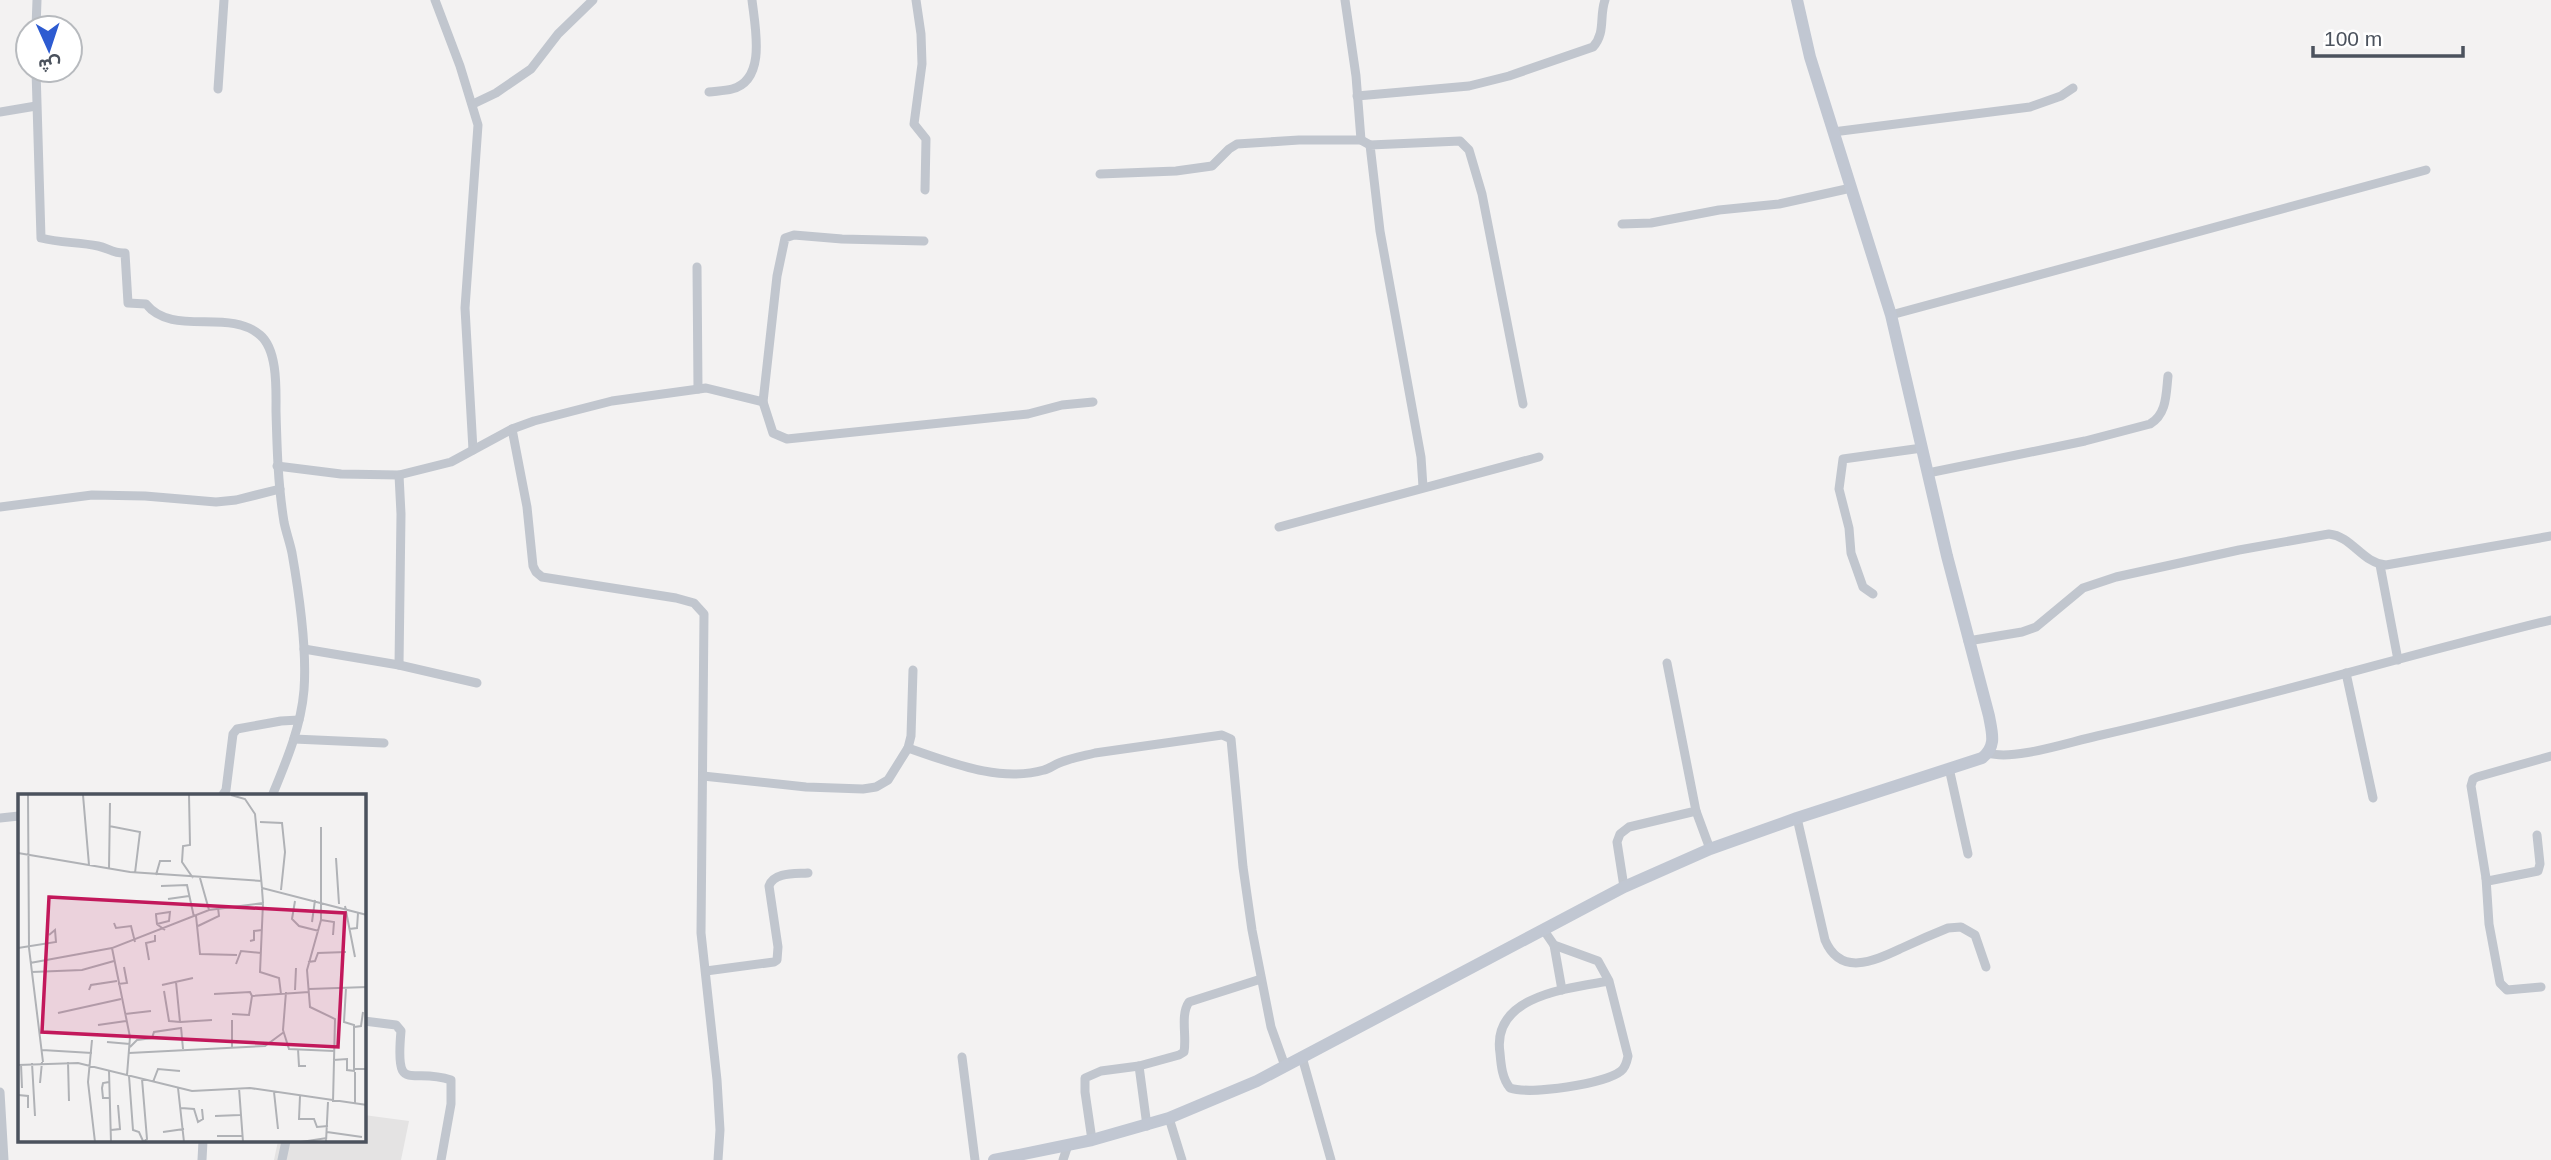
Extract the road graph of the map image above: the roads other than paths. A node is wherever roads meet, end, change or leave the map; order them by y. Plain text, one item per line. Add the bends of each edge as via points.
1 (224, 0) edge
2 (435, 0) edge
3 (593, 0) edge
4 (752, 0) edge
5 (916, 0) edge
6 (1345, 0) edge
7 (1605, 0) edge
8 (1797, 0) edge
9 (36, 84) edge
10 (2073, 88) dead end
11 (218, 89) dead end
12 (709, 92) dead end
13 (1357, 96) junction
14 (473, 104) junction
15 (36, 106) junction
16 (0, 112) edge
17 (1833, 132) junction
18 (1366, 142) junction
19 (2426, 170) dead end
20 (1100, 174) dead end
21 (1851, 188) junction
22 (925, 190) dead end
23 (1622, 224) dead end
24 (924, 241) dead end
25 (697, 267) dead end
26 (1891, 315) junction
27 (2168, 376) dead end
28 (698, 389) junction
29 (763, 402) junction
30 (1093, 402) dead end
31 (1523, 404) dead end
32 (512, 429) junction
33 (1922, 448) junction
34 (473, 450) junction
35 (1539, 457) dead end
36 (277, 466) junction
37 (1928, 473) junction
38 (399, 475) junction
39 (1423, 487) junction
40 (280, 489) junction
41 (0, 508) edge
42 (1279, 527) dead end
43 (2551, 536) edge
44 (2380, 565) junction
45 (1873, 594) dead end
46 (2551, 620) edge
47 (1968, 641) junction
48 (304, 649) junction
49 (2398, 660) junction
50 (1667, 663) dead end
51 (399, 665) junction
52 (913, 670) dead end
53 (2346, 673) junction
54 (477, 683) dead end
55 (299, 720) junction
56 (294, 739) junction
57 (384, 743) dead end
58 (908, 748) junction
59 (1988, 753) junction
60 (2551, 756) edge
61 (1949, 768) junction
62 (703, 776) junction
63 (223, 794) edge
64 (273, 794) edge
65 (2373, 798) dead end
66 (1696, 811) junction
67 (18, 816) edge
68 (0, 818) edge
69 (1797, 818) junction
70 (2537, 835) dead end
71 (1710, 849) junction
72 (1968, 854) dead end
73 (808, 873) dead end
74 (2486, 878) junction
75 (1624, 887) junction
76 (1543, 929) junction
77 (1554, 945) junction
78 (1986, 967) dead end
79 (706, 971) junction
80 (1261, 979) junction
81 (1609, 981) junction
82 (2541, 987) dead end
83 (1562, 990) junction
84 (366, 1021) edge
85 (1302, 1056) junction
86 (962, 1057) dead end
87 (1139, 1066) junction
88 (1285, 1066) junction
89 (0, 1092) edge
90 (1169, 1118) junction
91 (1147, 1126) junction
92 (1092, 1140) junction
93 (2, 1142) edge
94 (203, 1142) edge
95 (286, 1142) edge
96 (1068, 1145) junction
97 (4, 1160) edge
98 (202, 1160) edge
99 (282, 1160) edge
100 (441, 1160) edge
101 (718, 1160) edge
102 (975, 1160) edge
103 (994, 1160) edge
104 (1063, 1160) edge
105 (1182, 1160) edge
106 (1331, 1160) edge

1 - 11 street
2 - 14 street
3 - 14 street via 531,69
4 - 12 street via 753,74 732,89
5 - 22 street via 922,64 915,124 926,139
6 - 13 street
7 - 13 street via 1603,26 1593,47 1469,86
8 - 17 street
9 - 15 street
10 - 17 street via 2030,107
13 - 18 street
14 - 34 street via 478,143 466,308
15 - 16 street
15 - 36 street via 41,238 125,253 128,303 146,304 153,312 178,320 242,326 261,335 276,381
17 - 21 street
18 - 20 street via 1237,144 1212,166
18 - 31 street via 1460,141 1469,150 1482,194
18 - 39 street
19 - 26 street
21 - 23 street via 1779,204
21 - 26 street
24 - 29 street via 794,235 785,239
25 - 28 street
26 - 33 street
27 - 37 street via 2163,410 2150,424
28 - 29 street
28 - 32 street via 576,409
29 - 30 street via 773,433 787,439 1028,414
32 - 34 street
32 - 62 street via 536,572 542,577 676,598 703,611
33 - 37 street
33 - 45 street via 1843,459 1839,489 1851,553 1863,587
34 - 38 street via 436,467
35 - 39 street
36 - 38 street
36 - 40 street
37 - 47 street
38 - 51 street
39 - 42 street
40 - 41 street via 216,502 92,495
40 - 48 street
43 - 44 street
44 - 47 street via 2338,535 2329,534 2239,550 2083,588 2036,627
44 - 49 street
46 - 49 street
47 - 59 street via 1992,733
48 - 51 street
48 - 55 street
49 - 53 street
50 - 66 street
51 - 54 street
52 - 58 street
53 - 59 street via 2147,725 2021,753
53 - 65 street
55 - 56 street
55 - 63 street via 237,729
56 - 57 street
56 - 64 street
58 - 62 street via 888,780 863,789
58 - 80 street via 1003,774 1046,770 1095,753 1222,735 1231,738 1243,867
59 - 61 street
60 - 74 street via 2473,779
61 - 69 street
61 - 72 street
62 - 79 street via 701,933
66 - 71 street
66 - 75 street via 1629,827 1619,834
67 - 68 street
69 - 71 street
69 - 78 street via 1825,940 1834,954 1853,963 1868,963 1948,928 1961,927 1975,935
70 - 74 street via 2538,871 2492,882
71 - 75 street
73 - 79 street via 775,877 768,886 777,960
74 - 82 street via 2500,983 2507,990
75 - 76 street
76 - 77 street
76 - 85 street
77 - 81 street via 1598,961
77 - 83 street
79 - 101 street via 720,1130
80 - 87 street via 1189,1002 1184,1013 1184,1052
80 - 88 street
81 - 83 street
81 - 83 street via 1628,1056 1622,1071 1549,1090 1510,1088 1499,1047 1504,1026 1527,1002
84 - 100 street via 396,1025 401,1031 398,1060 408,1076 451,1080
85 - 88 street
85 - 106 street
86 - 102 street
87 - 91 street
87 - 92 street via 1085,1078
88 - 90 street
89 - 93 street
90 - 91 street
90 - 105 street
91 - 92 street
92 - 96 street
93 - 97 street
94 - 98 street
95 - 99 street
96 - 103 street
96 - 104 street

